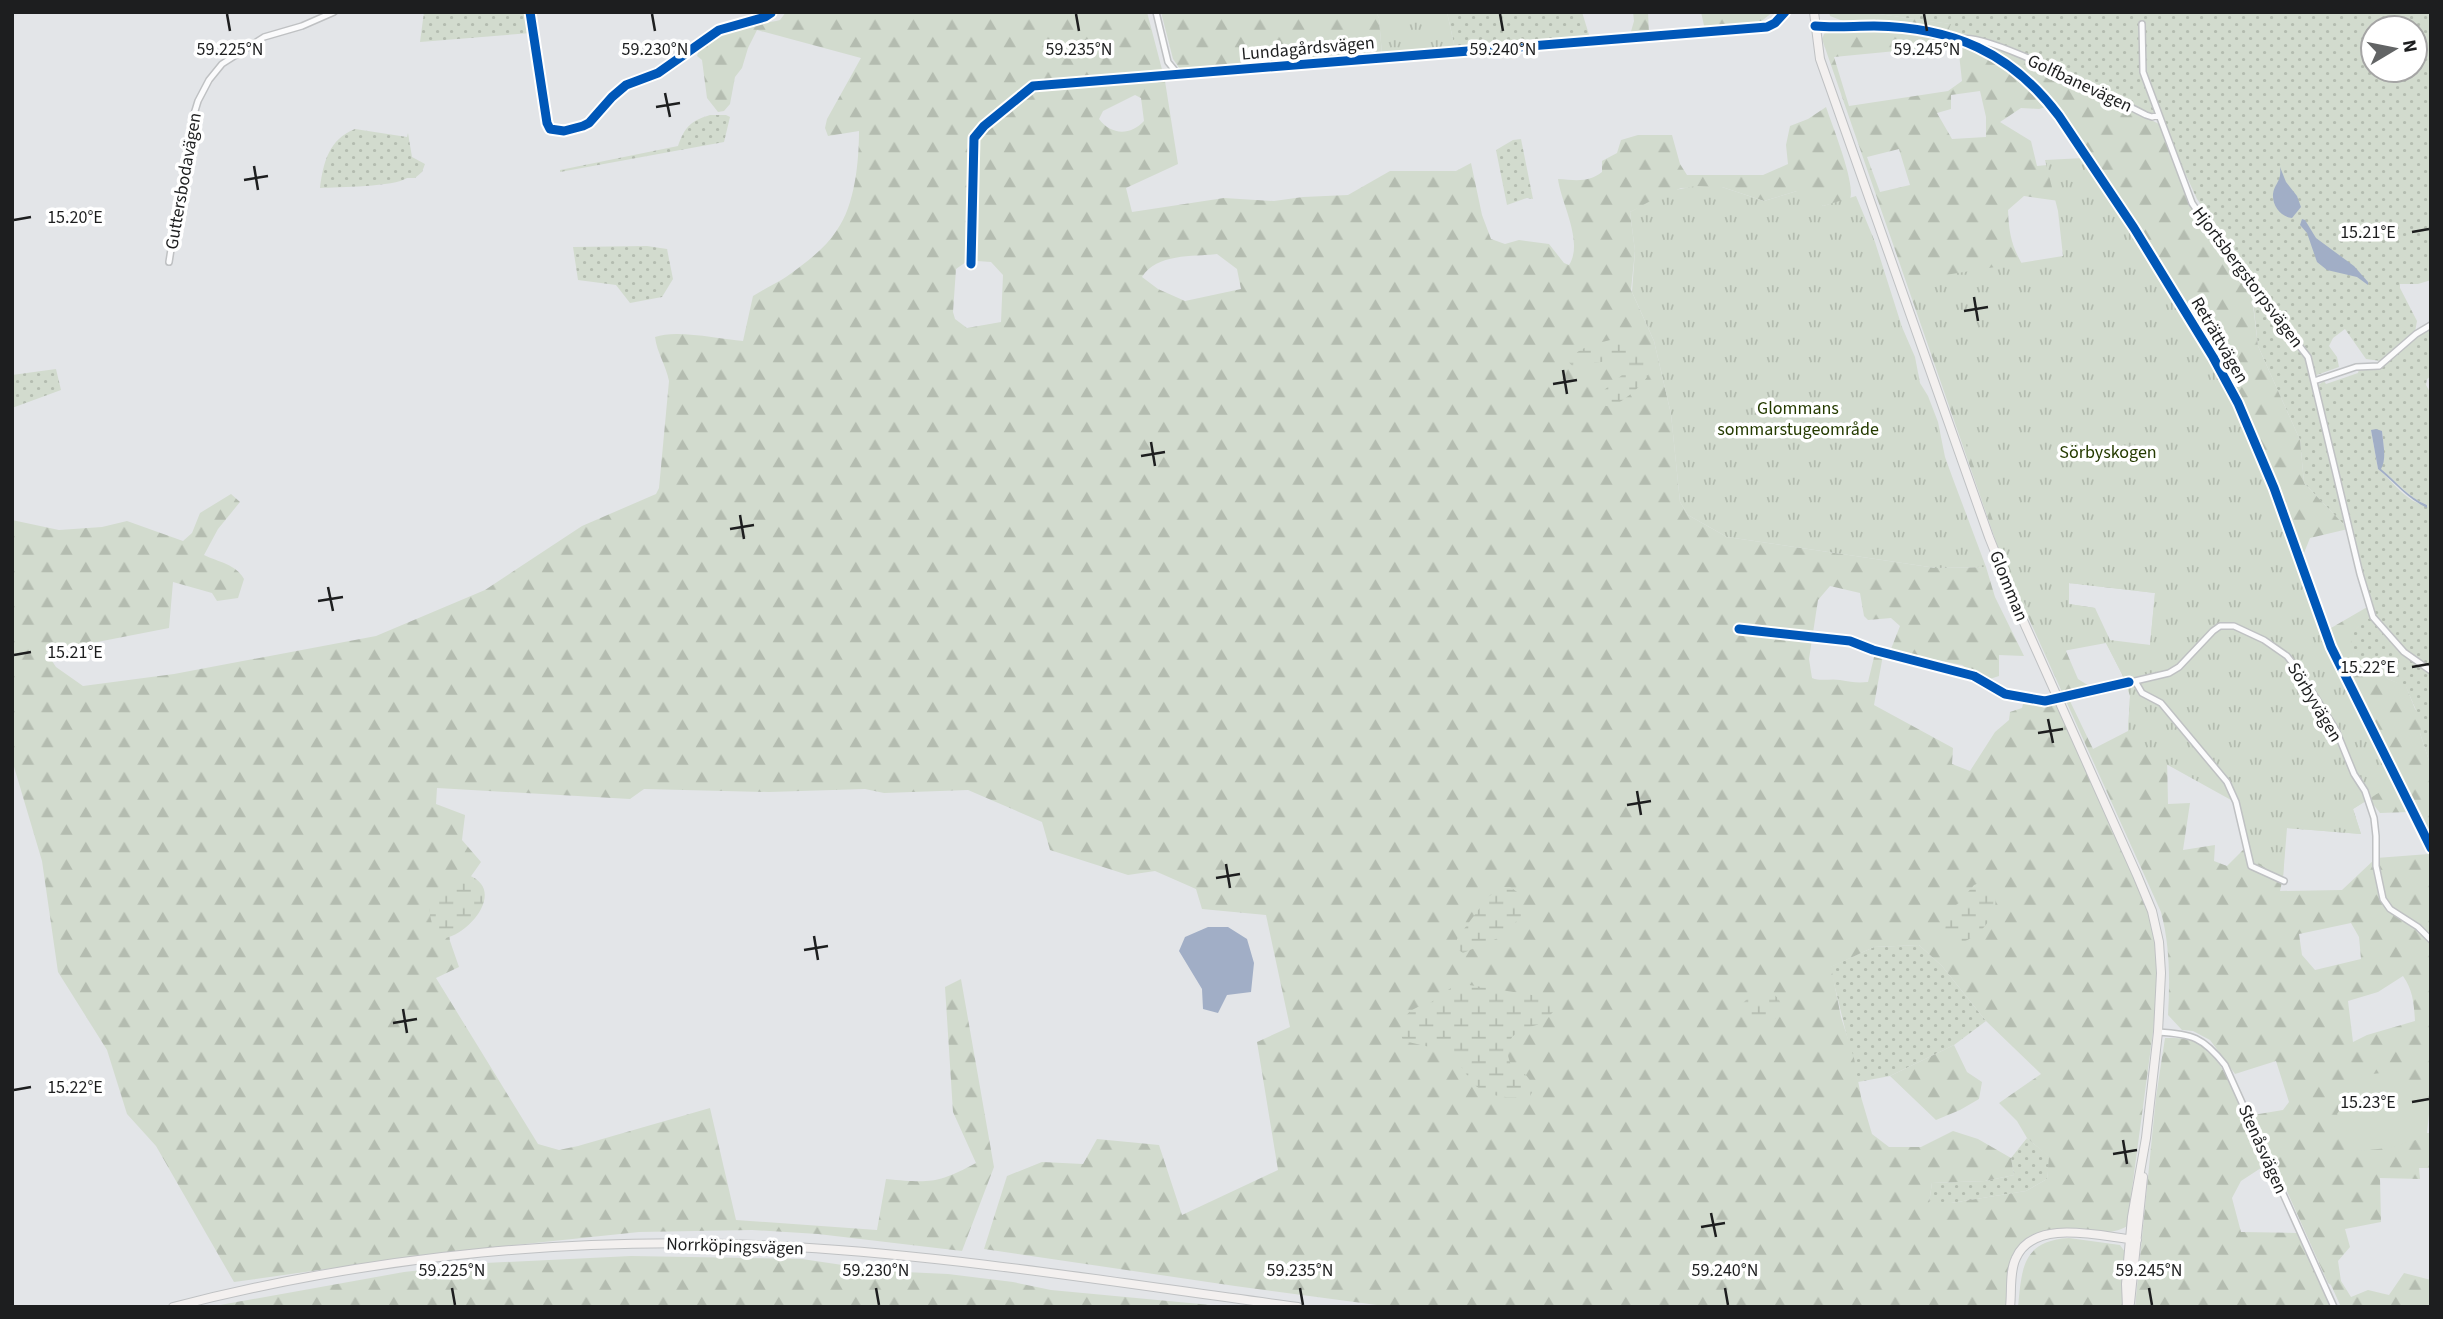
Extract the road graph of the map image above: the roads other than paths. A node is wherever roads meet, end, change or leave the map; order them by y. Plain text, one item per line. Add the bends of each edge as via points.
1 (334, 12) edge
2 (530, 12) edge
3 (1156, 12) edge
4 (1785, 12) edge
5 (1814, 12) edge
6 (771, 13) edge
7 (2142, 24) dead end
8 (1815, 26) junction
9 (1961, 39) junction
10 (1180, 73) junction
11 (2159, 115) junction
12 (169, 262) dead end
13 (971, 264) dead end
14 (2431, 325) edge
15 (2314, 381) junction
16 (1739, 629) dead end
17 (2431, 671) edge
18 (2132, 682) junction
19 (2058, 699) junction
20 (2431, 848) edge
21 (2284, 881) dead end
22 (2431, 940) edge
23 (2158, 1032) junction
24 (2133, 1240) junction
25 (173, 1307) edge
26 (1298, 1307) edge
27 (2010, 1307) edge
28 (2128, 1307) edge
29 (2334, 1307) edge

1 - 12 street, Guttersbodavägen via 264,37 222,64 209,80 191,124
2 - 6 street via 547,123 554,131 589,123 626,85 657,73 719,30
3 - 10 street via 1168,62
4 - 10 street, Lundagårdsvägen via 1767,27
5 - 8 main road, Glomman
7 - 11 street, Hjortsbergstorpsvägen via 2143,72
8 - 9 main road, Reträttvägen via 1905,28
8 - 19 main road, Glomman via 1820,59 1989,537
9 - 11 street, Golfbanevägen via 1979,40 2028,57 2152,117
9 - 20 main road, Reträttvägen via 2007,63 2046,99 2085,152 2213,356 2253,435 2331,647
10 - 13 street, Lundagårdsvägen via 1033,86 984,126 975,138
11 - 15 street, Hjortsbergstorpsvägen via 2196,211 2304,351
14 - 15 street via 2379,366 2356,367
15 - 17 street, Hjortsbergstorpsvägen via 2373,617 2404,652
16 - 19 street, Sörbyvägen via 1841,639 1974,676 2005,694
18 - 19 street, Sörbyvägen
18 - 21 street via 2161,703 2227,782 2251,866
18 - 22 street, Sörbyvägen via 2179,667 2220,626 2234,625 2287,656 2336,730 2365,791 2374,818 2383,898 2390,909
19 - 23 main road, Glomman via 2152,911 2161,961
23 - 24 main road, Glomman
23 - 29 street, Stenåsvägen via 2196,1037 2225,1065
24 - 27 main road via 2066,1233 2035,1237 2015,1260
24 - 28 main road, Glomman via 2126,1284
25 - 26 main road, Norrköpingsvägen via 313,1276 432,1258 671,1243 937,1259

